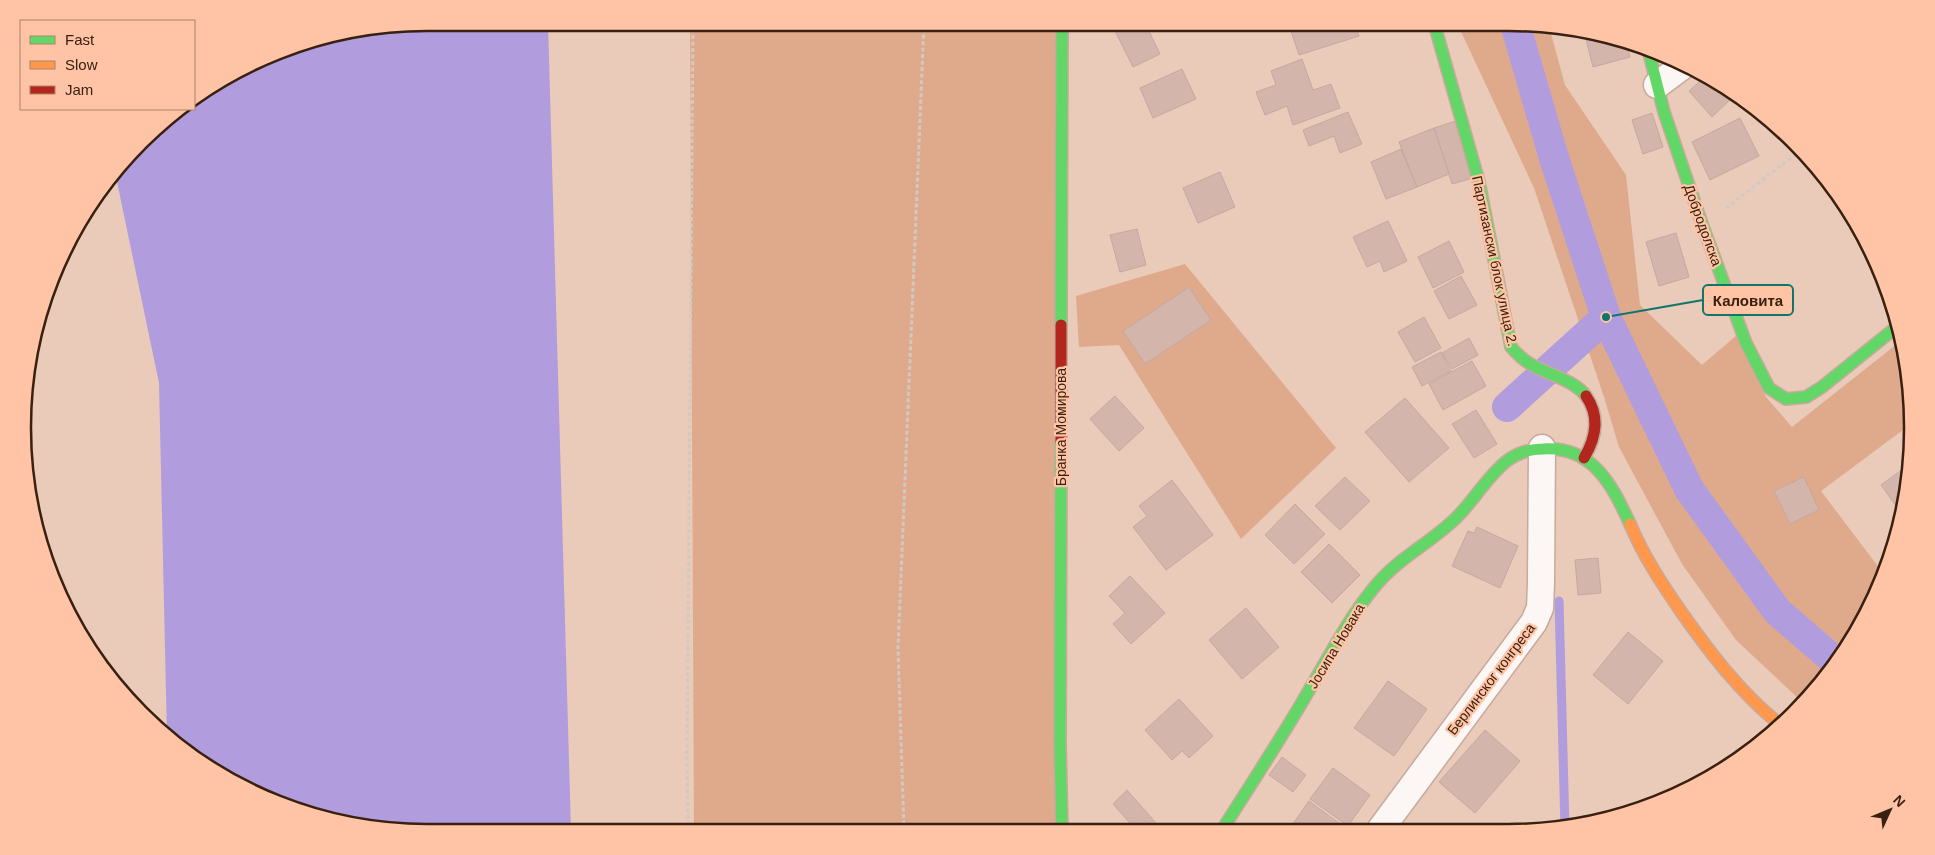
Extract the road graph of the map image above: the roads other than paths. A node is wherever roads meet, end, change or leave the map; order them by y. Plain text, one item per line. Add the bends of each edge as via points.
1 (1062, 31) edge
2 (1437, 31) edge
3 (1650, 58) edge
4 (1678, 70) edge
5 (1657, 85) junction
6 (1891, 331) edge
7 (1542, 448) junction
8 (1584, 458) junction
9 (1775, 720) edge
10 (1062, 824) edge
11 (1226, 824) edge
12 (1384, 824) edge

1 - 10 street, Бранка Момирова
2 - 8 street, Партизански блок улица 2. via 1479,182 1510,344 1515,353 1533,367 1584,393 1594,408 1596,433
3 - 5 street, Добродолска
4 - 5 street
5 - 6 street, Добродолска via 1702,224 1746,343 1769,388 1786,398 1806,397
7 - 8 street, Јосипа Новака via 1562,449
7 - 11 street, Јосипа Новака via 1526,450 1505,462 1462,513 1375,586 1355,611
7 - 12 street, Берлинског конгреса via 1540,608 1534,622
8 - 9 street via 1607,481 1651,568 1721,668

